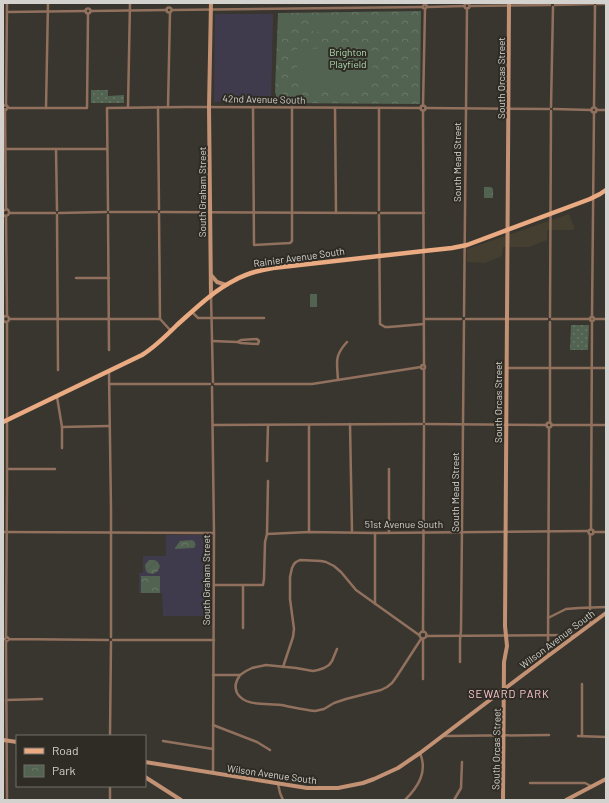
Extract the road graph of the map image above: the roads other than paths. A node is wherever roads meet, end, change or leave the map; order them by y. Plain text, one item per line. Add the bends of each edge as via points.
1 (7, 3) edge
2 (48, 3) edge
3 (88, 3) edge
4 (130, 3) edge
5 (170, 3) edge
6 (211, 3) edge
7 (509, 4) edge
8 (553, 4) edge
9 (595, 4) edge
10 (606, 4) edge
11 (467, 5) edge
12 (425, 6) edge
13 (211, 9) junction
14 (130, 10) junction
15 (170, 10) junction
16 (88, 11) junction
17 (7, 12) junction
18 (48, 12) junction
19 (5, 38) edge
20 (4, 105) edge
21 (423, 106) junction
22 (128, 107) junction
23 (158, 107) junction
24 (168, 107) junction
25 (209, 107) junction
26 (253, 107) junction
27 (292, 107) junction
28 (46, 108) junction
29 (335, 108) junction
30 (379, 108) junction
31 (421, 108) junction
32 (426, 108) junction
33 (5, 109) edge
34 (465, 109) junction
35 (509, 109) junction
36 (551, 109) junction
37 (594, 110) junction
38 (606, 110) edge
39 (423, 111) junction
40 (5, 149) junction
41 (56, 149) junction
42 (107, 149) junction
43 (606, 190) edge
44 (593, 198) junction
45 (4, 210) edge
46 (108, 212) junction
47 (159, 212) junction
48 (210, 212) junction
49 (254, 212) junction
50 (292, 212) junction
51 (9, 213) junction
52 (57, 213) junction
53 (336, 213) junction
54 (379, 213) junction
55 (424, 213) junction
56 (551, 214) junction
57 (4, 215) edge
58 (508, 230) junction
59 (464, 245) junction
60 (424, 251) junction
61 (379, 256) junction
62 (211, 275) junction
63 (5, 277) edge
64 (76, 278) dead end
65 (108, 278) junction
66 (226, 285) junction
67 (211, 296) junction
68 (192, 312) junction
69 (7, 316) junction
70 (212, 318) junction
71 (264, 318) dead end
72 (9, 319) junction
73 (109, 319) junction
74 (160, 319) junction
75 (424, 319) junction
76 (464, 319) junction
77 (506, 319) junction
78 (550, 319) junction
79 (592, 319) junction
80 (606, 319) edge
81 (3, 320) edge
82 (58, 320) junction
83 (6, 322) junction
84 (424, 324) junction
85 (171, 331) junction
86 (212, 341) junction
87 (237, 342) junction
88 (347, 342) dead end
89 (109, 350) dead end
90 (423, 367) junction
91 (506, 368) junction
92 (550, 368) junction
93 (591, 368) junction
94 (606, 368) edge
95 (58, 370) dead end
96 (109, 371) junction
97 (338, 380) junction
98 (109, 384) junction
99 (212, 384) junction
100 (56, 396) junction
101 (5, 421) edge
102 (350, 424) junction
103 (424, 424) junction
104 (463, 424) junction
105 (213, 425) junction
106 (268, 425) junction
107 (309, 425) junction
108 (506, 425) junction
109 (549, 425) junction
110 (591, 425) junction
111 (606, 425) edge
112 (109, 426) junction
113 (62, 427) junction
114 (62, 448) dead end
115 (267, 461) dead end
116 (7, 469) junction
117 (388, 469) dead end
118 (55, 470) dead end
119 (268, 481) dead end
120 (3, 532) edge
121 (7, 532) junction
122 (309, 532) junction
123 (352, 532) junction
124 (424, 532) junction
125 (462, 532) junction
126 (506, 532) junction
127 (548, 532) junction
128 (591, 532) junction
129 (606, 532) edge
130 (110, 533) junction
131 (214, 533) junction
132 (375, 533) junction
133 (389, 533) junction
134 (267, 534) junction
135 (214, 585) junction
136 (243, 585) junction
137 (375, 604) junction
138 (606, 607) edge
139 (590, 608) junction
140 (606, 613) edge
141 (548, 618) junction
142 (590, 625) junction
143 (243, 628) dead end
144 (423, 632) junction
145 (419, 635) junction
146 (460, 635) junction
147 (506, 635) junction
148 (548, 635) junction
149 (576, 635) junction
150 (426, 636) junction
151 (6, 639) edge
152 (422, 639) junction
153 (110, 640) junction
154 (214, 640) junction
155 (337, 649) dead end
156 (548, 656) junction
157 (460, 662) dead end
158 (283, 667) junction
159 (213, 675) junction
160 (240, 675) junction
161 (423, 679) dead end
162 (582, 684) dead end
163 (504, 689) junction
164 (42, 699) dead end
165 (6, 700) junction
166 (213, 725) junction
167 (110, 735) edge
168 (504, 735) junction
169 (549, 735) dead end
170 (442, 736) junction
171 (578, 736) dead end
172 (582, 736) junction
173 (606, 737) edge
174 (5, 740) edge
175 (163, 741) dead end
176 (16, 742) edge
177 (213, 749) junction
178 (270, 750) dead end
179 (420, 753) junction
180 (146, 762) edge
181 (462, 762) dead end
182 (213, 773) junction
183 (146, 778) edge
184 (606, 779) edge
185 (278, 783) junction
186 (530, 783) dead end
187 (5, 786) edge
188 (110, 787) edge
189 (591, 787) junction
190 (7, 800) edge
191 (110, 800) edge
192 (181, 800) edge
193 (283, 800) edge
194 (405, 800) edge
195 (454, 800) edge
196 (503, 800) edge
197 (566, 800) edge

1 - 17 street
2 - 18 street
3 - 16 street
4 - 14 street
5 - 15 street
6 - 13 street, South Graham Street
7 - 8 street
7 - 11 street
7 - 35 street, South Orcas Street
8 - 9 street
8 - 36 street
9 - 10 street
9 - 37 street
11 - 12 street
11 - 34 street, South Mead Street
12 - 13 street
12 - 21 street
13 - 15 street
13 - 25 street, South Graham Street
14 - 15 street
14 - 16 street
14 - 22 street
15 - 24 street
16 - 18 street
16 - 28 street via 87,108
17 - 18 street
17 - 19 street
18 - 28 street
19 - 20 street
20 - 33 street via 8,106
21 - 31 street
21 - 32 street
22 - 23 street, 42nd Avenue South
22 - 42 street, 42nd Avenue South via 107,108
23 - 24 street, 42nd Avenue South
23 - 47 street
24 - 25 street, 42nd Avenue South
25 - 26 street, 42nd Avenue South
25 - 48 street, South Graham Street
26 - 27 street, 42nd Avenue South
26 - 49 street
27 - 29 street, 42nd Avenue South
27 - 50 street
28 - 33 street
29 - 30 street, 42nd Avenue South
29 - 53 street
30 - 31 street, 42nd Avenue South
30 - 54 street
31 - 39 street
32 - 34 street
32 - 39 street
33 - 40 street
34 - 35 street
34 - 59 street, South Mead Street
35 - 36 street
35 - 58 street, South Orcas Street
36 - 37 street
36 - 56 street
37 - 38 street
37 - 44 street
39 - 55 street
40 - 41 street
40 - 45 street
41 - 42 street
41 - 52 street
42 - 46 street
43 - 44 main road, Rainier Avenue South
44 - 56 main road, Rainier Avenue South
44 - 79 street
45 - 51 street via 8,210
46 - 47 street
46 - 52 street
46 - 65 street
47 - 48 street
47 - 74 street
48 - 49 street
48 - 62 street, South Graham Street
49 - 50 street
49 - 50 street via 254,245 290,243
50 - 53 street
51 - 52 street
51 - 57 street via 8,216
52 - 82 street
53 - 54 street
54 - 55 street
54 - 61 street
55 - 60 street
56 - 58 main road, Rainier Avenue South
56 - 78 street
57 - 63 street
58 - 59 main road, Rainier Avenue South
58 - 77 street, South Orcas Street
59 - 60 main road, Rainier Avenue South
59 - 76 street, South Mead Street
60 - 61 main road, Rainier Avenue South
60 - 75 street
61 - 66 main road, Rainier Avenue South via 264,269
61 - 84 street via 380,324
62 - 66 street via 217,282
62 - 67 street, South Graham Street
63 - 69 street
64 - 65 street
65 - 73 street
66 - 67 main road, Rainier Avenue South
67 - 68 main road, Rainier Avenue South
67 - 70 street, South Graham Street
68 - 70 street via 198,318
68 - 85 main road, Rainier Avenue South
69 - 72 street
69 - 81 street
70 - 71 street
70 - 86 street, South Graham Street
72 - 82 street
72 - 83 street
73 - 74 street
73 - 82 street
73 - 89 street
74 - 85 street
75 - 76 street
75 - 84 street
76 - 77 street
76 - 104 street, South Mead Street
77 - 78 street
77 - 91 street, South Orcas Street
78 - 79 street
78 - 92 street
79 - 80 street
79 - 93 street
81 - 83 street
82 - 95 street
83 - 101 street
84 - 90 street
85 - 96 main road, Rainier Avenue South via 149,350
86 - 87 street
86 - 99 street, South Graham Street
87 - 87 street via 258,344 259,341 258,339
88 - 97 street via 337,356
90 - 97 street
90 - 103 street
91 - 92 street
91 - 108 street, South Orcas Street
92 - 93 street
92 - 109 street
93 - 94 street
93 - 110 street
96 - 98 street
96 - 100 main road, Rainier Avenue South
97 - 99 street via 311,384
98 - 99 street
98 - 112 street
99 - 105 street, South Graham Street
100 - 101 main road, Rainier Avenue South
100 - 113 street
101 - 116 street
102 - 103 street
102 - 107 street
102 - 123 street
103 - 104 street
103 - 124 street
104 - 108 street
104 - 125 street, South Mead Street
105 - 106 street
105 - 131 street, South Graham Street
106 - 107 street
106 - 115 street
107 - 122 street
108 - 109 street
108 - 126 street, South Orcas Street
109 - 110 street
109 - 127 street
110 - 111 street
110 - 128 street
112 - 113 street
112 - 130 street
113 - 114 street
116 - 118 street
116 - 121 street
117 - 133 street
119 - 134 street
120 - 121 street
121 - 130 street
121 - 151 street
122 - 123 street, 51st Avenue South
122 - 134 street, 51st Avenue South
123 - 132 street, 51st Avenue South
124 - 125 street, 51st Avenue South
124 - 133 street, 51st Avenue South
124 - 144 street
125 - 126 street, 51st Avenue South
125 - 146 street, South Mead Street
126 - 127 street, 51st Avenue South
126 - 147 street, South Orcas Street
127 - 128 street, 51st Avenue South
127 - 141 street
128 - 129 street, 51st Avenue South
128 - 139 street
130 - 131 street
130 - 153 street
131 - 135 street, South Graham Street
132 - 133 street, 51st Avenue South
132 - 137 street
134 - 136 street via 264,585
135 - 136 street
135 - 154 street, South Graham Street
136 - 143 street
137 - 145 street
137 - 158 street via 356,590 341,572 326,562 296,562 290,577 294,629
138 - 139 street
139 - 141 street via 566,609
139 - 142 street
140 - 142 street, Wilson Avenue South
141 - 148 street
142 - 149 street, Wilson Avenue South
144 - 145 street
144 - 150 street
145 - 152 street
146 - 147 street
146 - 150 street
146 - 157 street, South Mead Street
147 - 148 street
147 - 163 street, South Orcas Street
148 - 149 street
148 - 156 street
149 - 156 street, Wilson Avenue South
150 - 152 street
151 - 153 street
151 - 165 street
152 - 160 street via 387,687 346,698 315,712 246,701 238,694 236,688
152 - 161 street
153 - 154 street
153 - 167 street
154 - 159 street, South Graham Street
155 - 158 street via 332,661 324,668 313,671
156 - 163 street, Wilson Avenue South
158 - 160 street via 259,666
159 - 160 street
159 - 166 street, South Graham Street
162 - 172 street
163 - 168 street, South Orcas Street
163 - 170 street, Wilson Avenue South
164 - 165 street
165 - 174 street
166 - 177 street, South Graham Street
166 - 178 street via 257,742
168 - 169 street
168 - 170 street
168 - 196 street, South Orcas Street
170 - 179 street, Wilson Avenue South
171 - 172 street
172 - 173 street
174 - 176 street
174 - 187 street
175 - 177 street
177 - 182 street, South Graham Street
179 - 185 street, Wilson Avenue South via 387,774 363,783 329,788
179 - 194 street via 423,762 420,780
180 - 182 street, Wilson Avenue South
181 - 195 street via 461,788
182 - 185 street, Wilson Avenue South
183 - 192 street
184 - 189 street
185 - 193 street
186 - 189 street via 585,783
187 - 190 street
188 - 191 street
189 - 197 street

